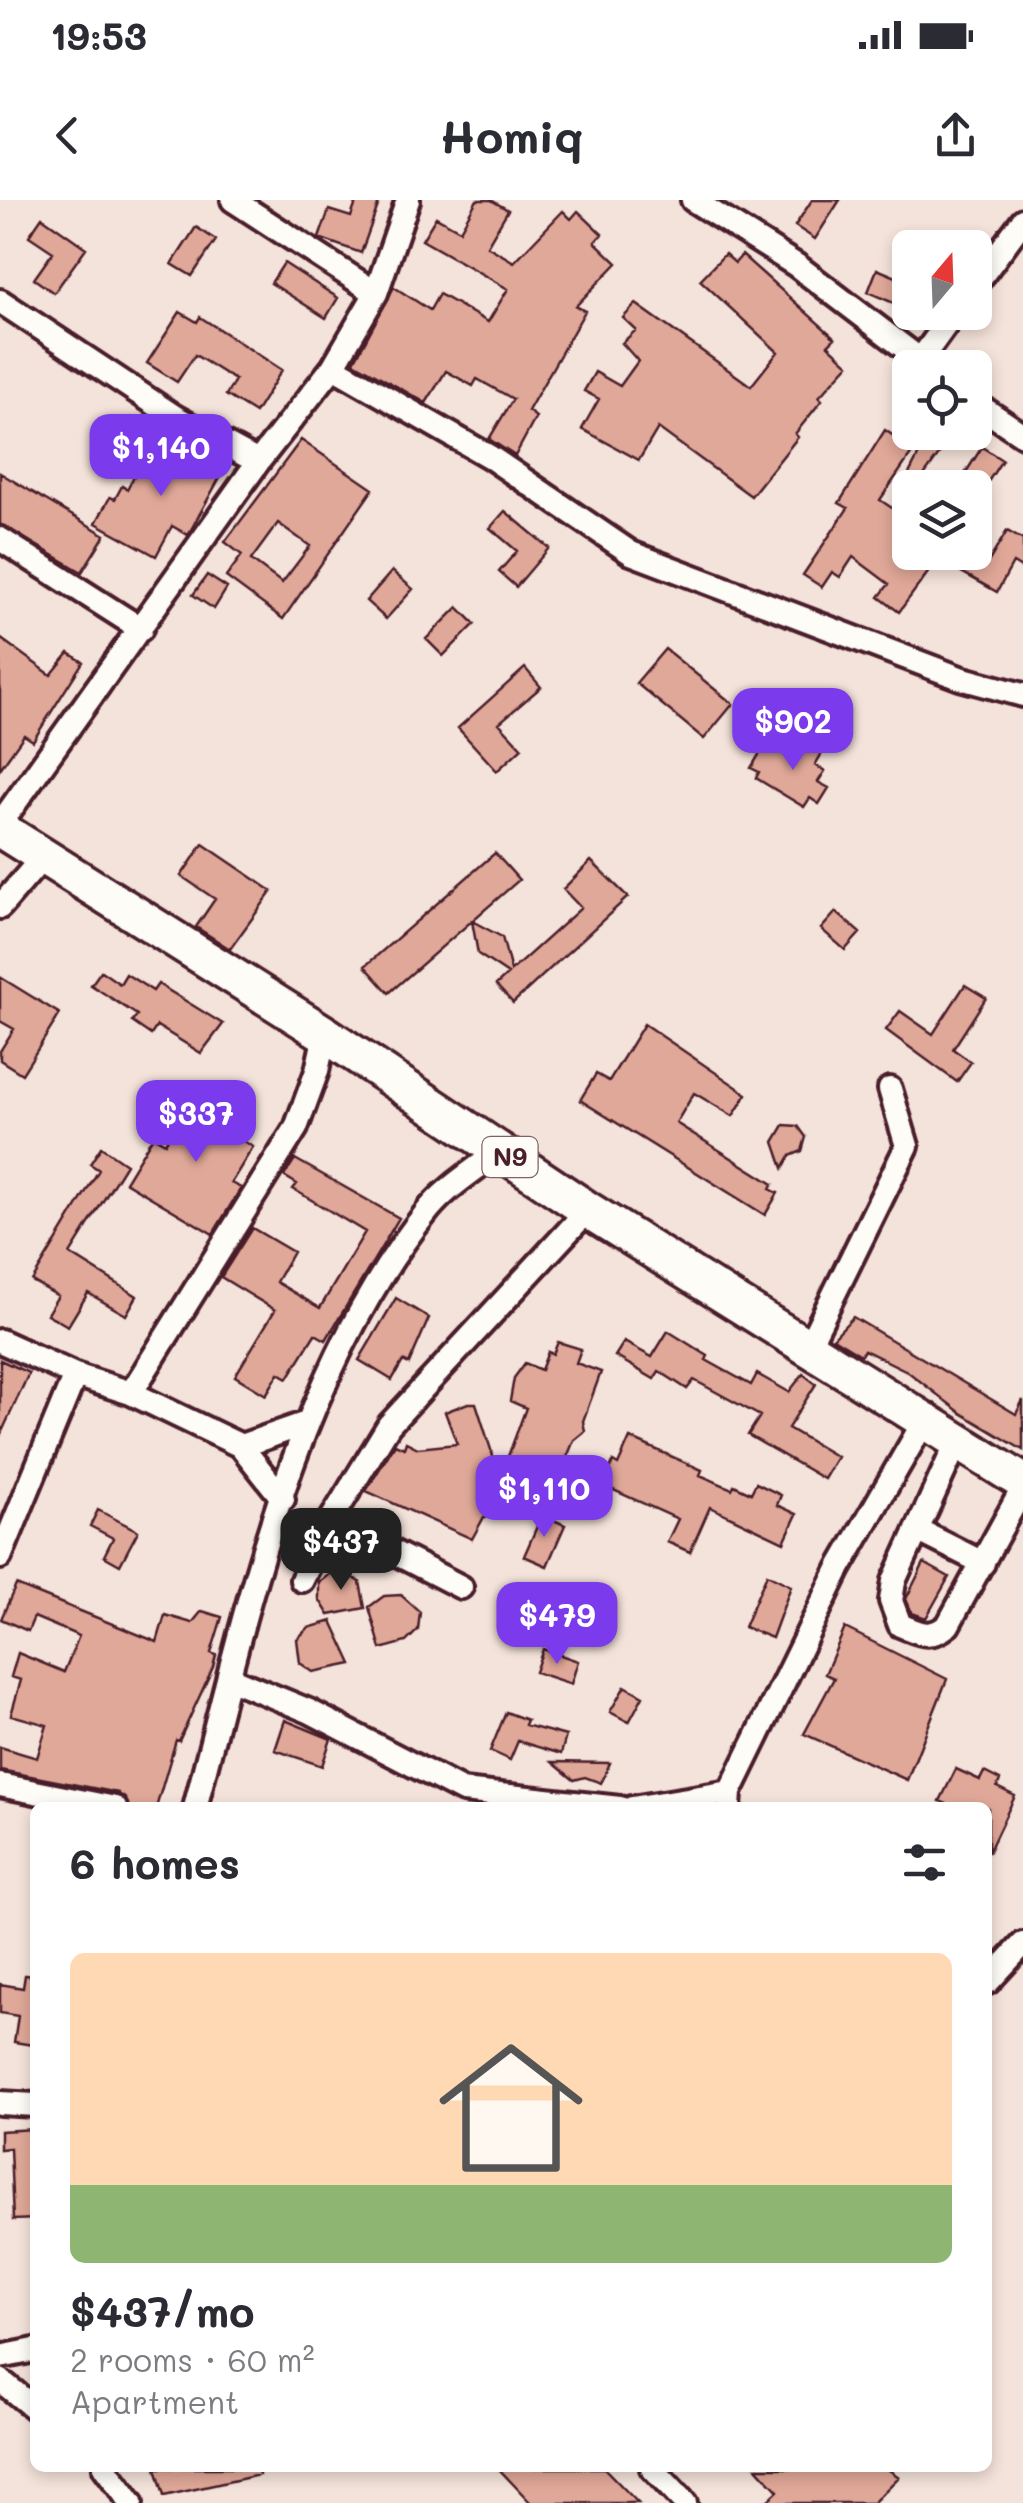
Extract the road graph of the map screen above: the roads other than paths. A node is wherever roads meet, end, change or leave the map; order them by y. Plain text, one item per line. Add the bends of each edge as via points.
1 (233, 200) edge
2 (408, 200) edge
3 (693, 200) edge
4 (1023, 220) edge
5 (992, 262) edge
6 (376, 293) junction
7 (0, 301) edge
8 (909, 350) edge
9 (334, 367) junction
10 (992, 414) edge
11 (1023, 435) edge
12 (258, 462) junction
13 (0, 539) edge
14 (141, 629) junction
15 (1023, 695) edge
16 (0, 826) edge
17 (44, 856) junction
18 (0, 907) edge
19 (324, 1034) junction
20 (890, 1089) dead end
21 (500, 1150) junction
22 (588, 1210) junction
23 (0, 1341) edge
24 (808, 1346) junction
25 (75, 1375) junction
26 (131, 1393) junction
27 (925, 1420) junction
28 (307, 1422) junction
29 (958, 1440) junction
30 (241, 1446) junction
31 (1023, 1485) edge
32 (283, 1499) junction
33 (331, 1520) junction
34 (917, 1530) junction
35 (0, 1557) edge
36 (984, 1563) junction
37 (302, 1580) dead end
38 (460, 1588) dead end
39 (229, 1678) junction
40 (0, 1785) edge
41 (461, 1799) edge
42 (729, 1800) edge
43 (85, 1802) edge
44 (197, 1802) edge
45 (514, 1802) edge
46 (1023, 1944) edge
47 (992, 1978) edge
48 (0, 2103) edge
49 (30, 2105) edge
50 (30, 2351) edge
51 (0, 2357) edge
52 (0, 2380) edge
53 (30, 2405) edge
54 (110, 2472) edge
55 (656, 2472) edge
56 (131, 2503) edge
57 (685, 2503) edge

1 - 6 street
2 - 6 street
3 - 8 street via 796,265
4 - 5 street
6 - 9 street
7 - 12 street via 175,417
9 - 12 street
9 - 15 street via 490,457 631,553 960,678
10 - 11 street
12 - 14 street
13 - 14 street
14 - 16 street
16 - 17 highway, N9
17 - 18 street
17 - 19 highway, N9
19 - 21 highway, N9
19 - 26 street via 296,1128
20 - 24 street via 907,1146
21 - 22 highway, N9
21 - 28 street via 431,1206 366,1304
22 - 24 highway, N9
22 - 33 street via 388,1425
23 - 25 street
24 - 27 highway, N9
25 - 26 street
25 - 35 street
26 - 30 street
27 - 29 highway, N9
27 - 42 street via 839,1569
28 - 30 street
28 - 32 street
29 - 31 highway, N9
29 - 34 street
30 - 32 street
31 - 36 street
32 - 39 street
33 - 37 street
33 - 38 street
34 - 36 street
34 - 36 street via 890,1601 900,1625 937,1634
39 - 41 street via 309,1710
39 - 44 street
40 - 43 street
41 - 45 street
46 - 47 street
48 - 49 street
50 - 51 street
52 - 53 street
54 - 56 street
55 - 57 street

